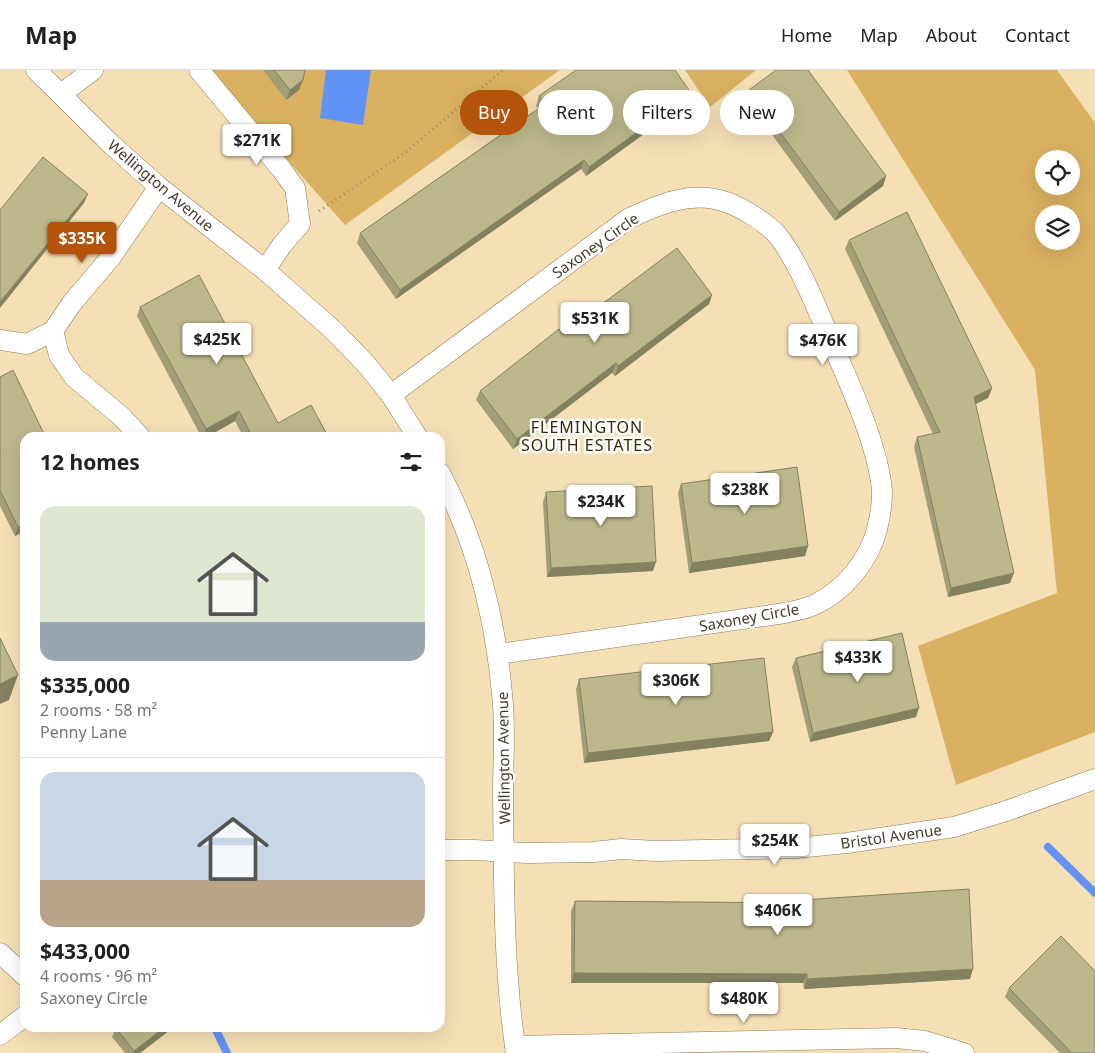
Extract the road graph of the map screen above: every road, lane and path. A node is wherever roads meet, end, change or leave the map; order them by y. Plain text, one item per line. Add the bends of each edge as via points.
1 (36, 70) edge
2 (93, 70) edge
3 (198, 70) edge
4 (503, 70) edge
5 (61, 94) junction
6 (159, 187) junction
7 (300, 224) junction
8 (265, 270) junction
9 (53, 331) junction
10 (0, 340) edge
11 (391, 395) junction
12 (136, 432) edge
13 (414, 432) edge
14 (445, 484) edge
15 (498, 654) junction
16 (1095, 779) edge
17 (445, 850) edge
18 (504, 851) junction
19 (0, 954) edge
20 (20, 972) edge
21 (20, 1020) edge
22 (0, 1035) edge
23 (516, 1049) edge
24 (964, 1053) edge

1 - 5 street, Wellington Avenue
2 - 5 street
3 - 7 street via 295,188
4 - 7 path via 406,152
5 - 6 street, Wellington Avenue
6 - 8 street, Wellington Avenue
6 - 9 street
7 - 8 street
8 - 11 street, Wellington Avenue via 333,330
9 - 10 street via 27,344
9 - 12 street via 59,355 74,376
11 - 13 street, Wellington Avenue
11 - 15 street, Saxoney Circle via 628,219 676,200 700,196 726,202 752,215 778,236 812,299 846,377 875,456 882,492 877,529 864,560 841,587 814,605 785,614
14 - 15 street, Wellington Avenue via 476,559 489,602
15 - 18 street, Wellington Avenue via 503,696
16 - 18 street, Bristol Avenue via 954,827 847,843 786,848
17 - 18 street, Bristol Avenue
18 - 23 street, Wellington Avenue via 507,972
19 - 20 street
21 - 22 street
23 - 24 street via 896,1038 925,1040

